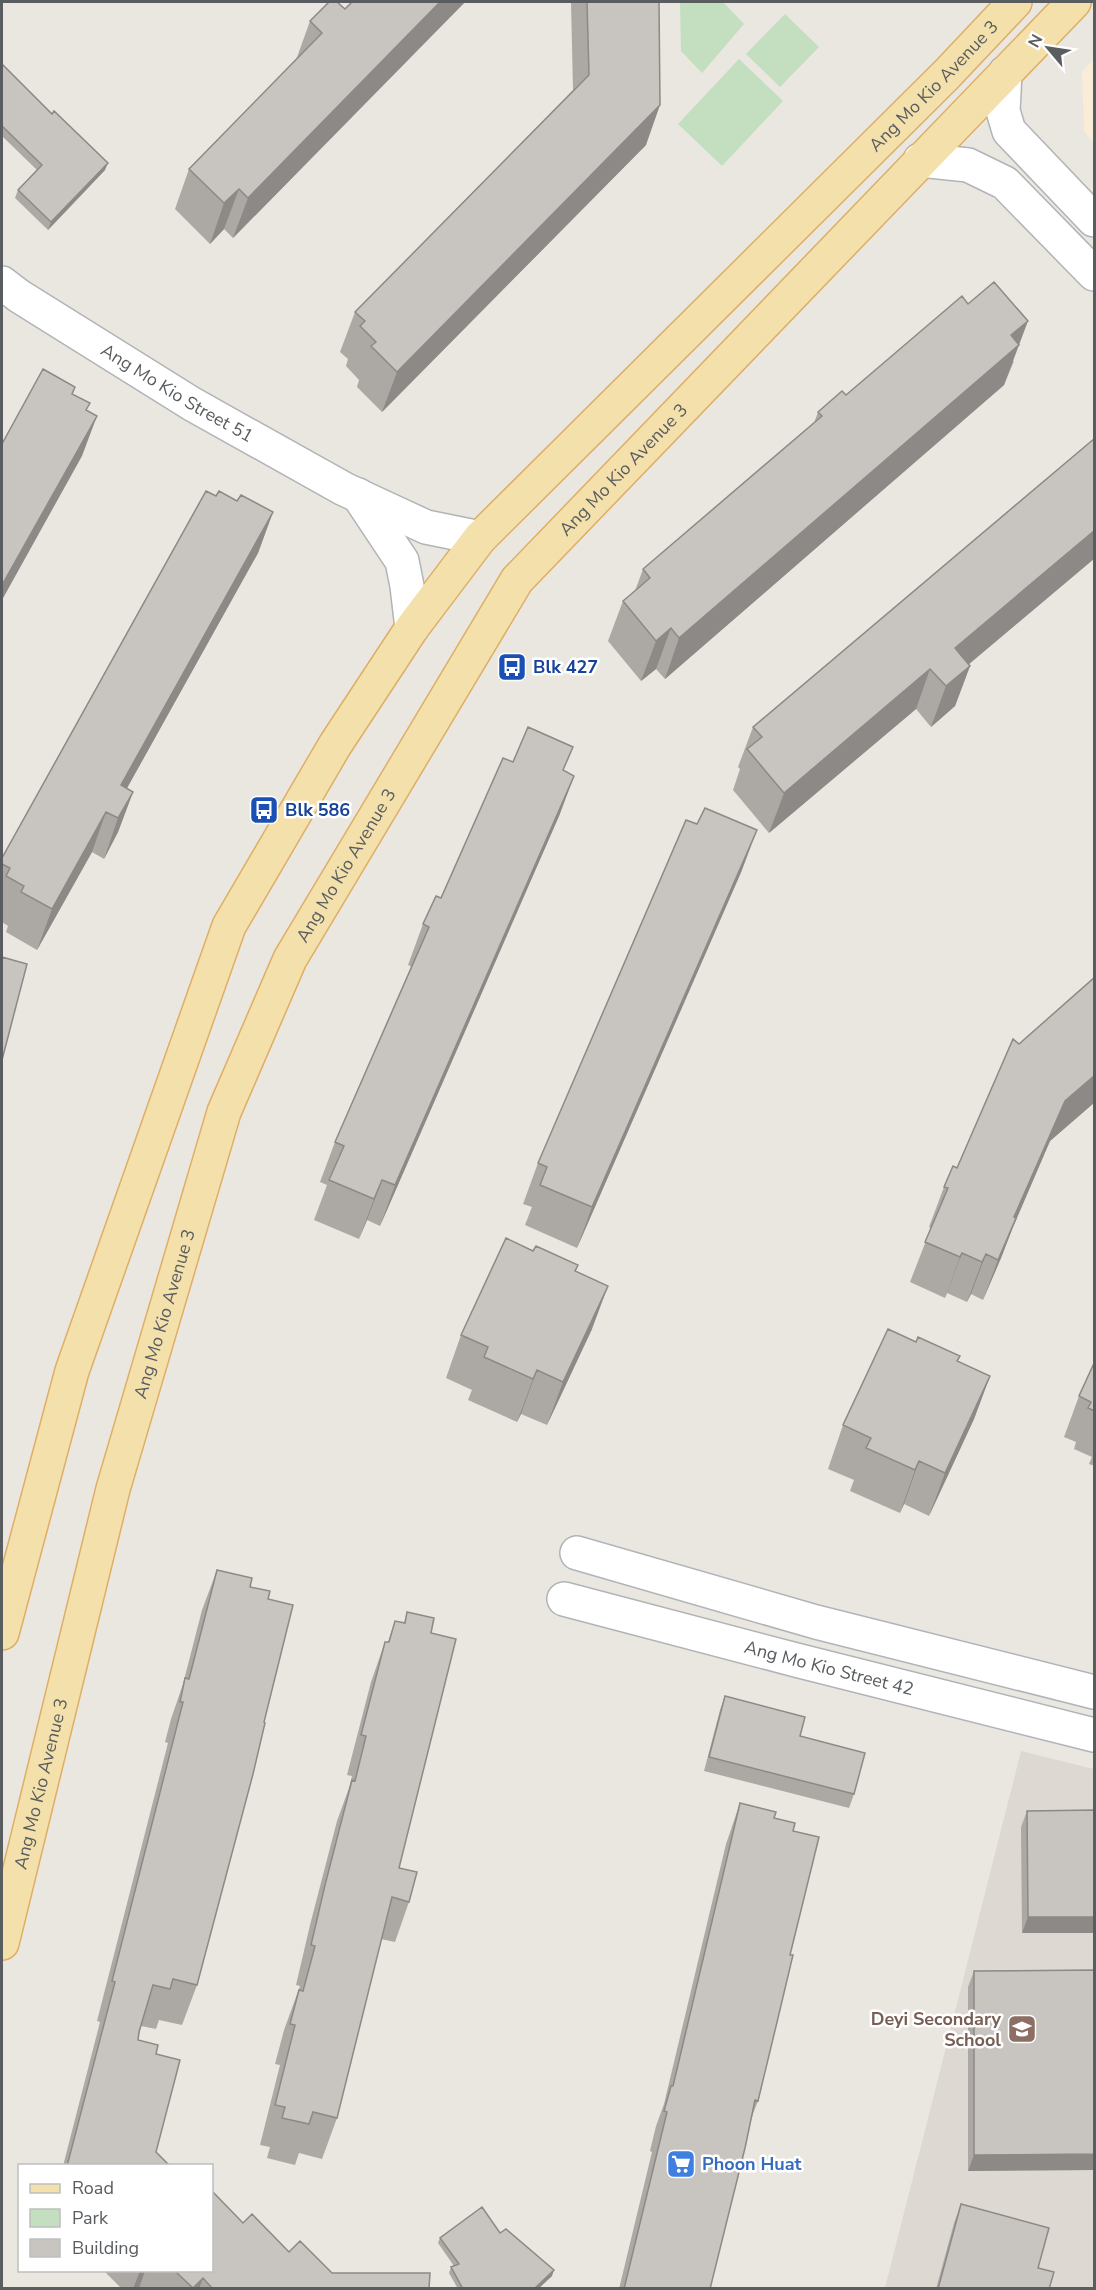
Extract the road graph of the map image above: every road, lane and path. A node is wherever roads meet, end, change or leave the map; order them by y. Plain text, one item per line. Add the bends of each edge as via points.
1 (1015, 2) edge
2 (1074, 2) edge
3 (1005, 73) junction
4 (920, 160) junction
5 (1095, 220) edge
6 (1095, 274) edge
7 (2, 283) edge
8 (358, 495) junction
9 (480, 538) junction
10 (412, 628) junction
11 (577, 1553) dead end
12 (564, 1599) dead end
13 (2, 1633) edge
14 (1095, 1692) edge
15 (1095, 1735) edge
16 (2, 1943) edge

1 - 9 main road, Ang Mo Kio Avenue 3
2 - 3 main road, Ang Mo Kio Avenue 3
3 - 4 main road, Ang Mo Kio Avenue 3
3 - 5 street via 1003,111 1009,131
4 - 6 street via 968,165 1005,183
4 - 16 main road, Ang Mo Kio Avenue 3 via 517,580 290,958 224,1112 113,1489
7 - 8 street, Ang Mo Kio Street 51 via 192,404
8 - 9 street, Ang Mo Kio Street 51 via 426,527
8 - 10 street, Ang Mo Kio Street 51 via 402,561
9 - 10 main road, Ang Mo Kio Avenue 3
10 - 13 main road, Ang Mo Kio Avenue 3 via 335,745 230,927 72,1371
11 - 14 street via 816,1622
12 - 15 street, Ang Mo Kio Street 42

